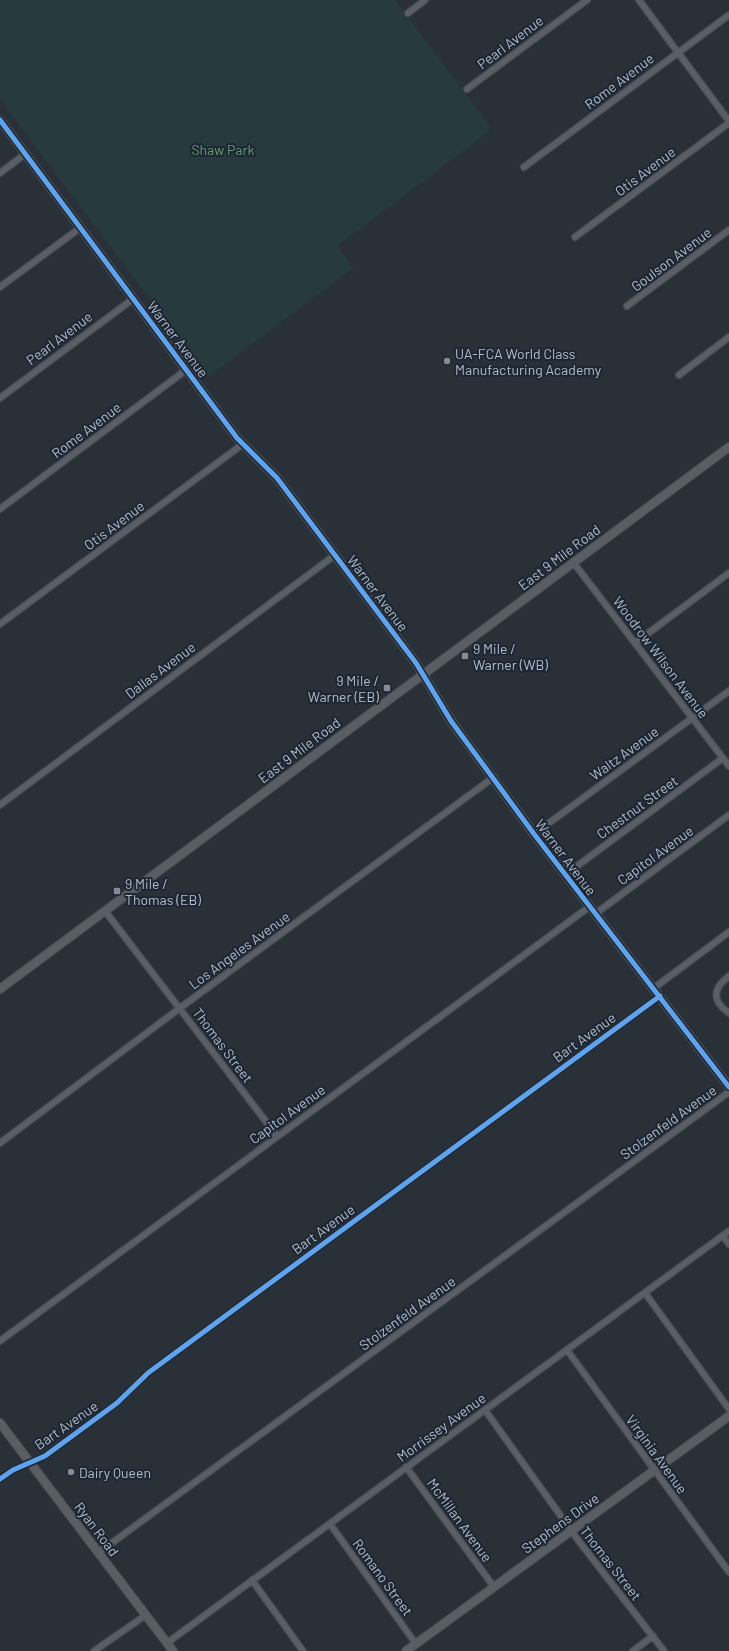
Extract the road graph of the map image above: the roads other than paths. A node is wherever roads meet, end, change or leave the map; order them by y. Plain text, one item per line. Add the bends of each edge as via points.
1 (587, 0) edge
2 (639, 0) edge
3 (422, 1) edge
4 (408, 13) dead end
5 (729, 15) edge
6 (678, 53) junction
7 (467, 89) dead end
8 (0, 120) edge
9 (729, 122) edge
10 (25, 154) junction
11 (524, 167) dead end
12 (0, 173) edge
13 (80, 228) junction
14 (729, 230) edge
15 (575, 237) dead end
16 (0, 287) edge
17 (133, 299) junction
18 (627, 306) dead end
19 (729, 337) edge
20 (186, 370) junction
21 (679, 375) dead end
22 (0, 398) edge
23 (243, 444) junction
24 (729, 447) edge
25 (0, 508) edge
26 (335, 555) junction
27 (573, 562) junction
28 (729, 573) edge
29 (0, 624) edge
30 (635, 643) junction
31 (422, 674) junction
32 (729, 691) edge
33 (692, 718) junction
34 (723, 758) junction
35 (729, 766) edge
36 (494, 777) junction
37 (0, 805) edge
38 (729, 815) edge
39 (534, 834) junction
40 (564, 875) junction
41 (589, 907) junction
42 (105, 911) junction
43 (595, 914) junction
44 (729, 932) edge
45 (729, 976) edge
46 (654, 988) junction
47 (0, 989) edge
48 (660, 996) junction
49 (180, 1008) junction
50 (729, 1013) edge
51 (729, 1087) edge
52 (729, 1092) edge
53 (277, 1136) junction
54 (0, 1143) edge
55 (729, 1231) edge
56 (723, 1236) junction
57 (729, 1244) edge
58 (645, 1293) junction
59 (0, 1341) edge
60 (567, 1350) junction
61 (729, 1408) edge
62 (485, 1410) junction
63 (729, 1416) edge
64 (0, 1423) edge
65 (30, 1462) junction
66 (406, 1467) junction
67 (655, 1470) junction
68 (0, 1479) edge
69 (330, 1524) junction
70 (571, 1531) junction
71 (98, 1553) junction
72 (729, 1572) edge
73 (252, 1580) junction
74 (494, 1588) junction
75 (146, 1615) junction
76 (653, 1636) junction
77 (167, 1643) junction
78 (416, 1644) junction
79 (94, 1651) edge
80 (173, 1651) edge
81 (303, 1651) edge
82 (406, 1651) edge
83 (633, 1651) edge
84 (664, 1651) edge

1 - 7 street, Pearl Avenue
2 - 6 street
3 - 4 street
5 - 6 street, Rome Avenue
6 - 9 street
6 - 11 street, Rome Avenue
8 - 10 street, Warner Avenue
9 - 15 street, Otis Avenue
10 - 12 street
10 - 13 street, Warner Avenue
13 - 16 street
13 - 17 street, Warner Avenue
14 - 18 street, Goulson Avenue
17 - 20 street, Warner Avenue
17 - 22 street, Pearl Avenue
19 - 21 street
20 - 23 street, Warner Avenue
20 - 25 street, Rome Avenue
23 - 26 street, Warner Avenue via 277,478
23 - 29 street, Otis Avenue
24 - 27 street, East 9 Mile Road
26 - 31 street, Warner Avenue
26 - 37 street, Dallas Avenue
27 - 30 street, Woodrow Wilson Avenue
27 - 31 street, East 9 Mile Road
28 - 30 street
30 - 33 street, Woodrow Wilson Avenue
31 - 36 street, Warner Avenue via 446,715
31 - 42 street, East 9 Mile Road
32 - 33 street, Waltz Avenue
33 - 34 street, Woodrow Wilson Avenue
33 - 39 street, Waltz Avenue
34 - 35 street, Woodrow Wilson Avenue
34 - 40 street, Chestnut Street
36 - 39 street, Warner Avenue
36 - 49 street, Los Angeles Avenue
38 - 43 street, Capitol Avenue
39 - 40 street, Warner Avenue
40 - 41 street, Warner Avenue
41 - 43 street, Warner Avenue
41 - 53 street, Capitol Avenue
42 - 47 street, East 9 Mile Road
42 - 49 street, Thomas Street
43 - 46 street, Warner Avenue
44 - 46 street
45 - 50 street via 720,985 716,998
46 - 48 street, Warner Avenue
48 - 51 street, Warner Avenue
48 - 65 street, Bart Avenue via 148,1373 103,1414 45,1456
49 - 53 street, Thomas Street
49 - 54 street, Los Angeles Avenue
52 - 71 street, Stolzenfeld Avenue
53 - 59 street, Capitol Avenue
55 - 56 street, Morrissey Avenue
56 - 57 street
56 - 58 street, Morrissey Avenue
58 - 60 street, Morrissey Avenue
58 - 61 street
60 - 62 street, Morrissey Avenue
60 - 67 street, Virginia Avenue
62 - 66 street, Morrissey Avenue
62 - 70 street, Thomas Street
63 - 67 street, Stephens Drive
64 - 65 street, Ryan Road
65 - 68 street, Bart Avenue
65 - 71 street, Ryan Road
66 - 69 street, Morrissey Avenue
66 - 74 street, McMillan Avenue
67 - 70 street, Stephens Drive
67 - 72 street, Virginia Avenue
69 - 73 street, Morrissey Avenue
69 - 78 street, Romano Street
70 - 74 street, Stephens Drive
70 - 76 street, Thomas Street
71 - 75 street, Ryan Road
73 - 77 street, Morrissey Avenue
73 - 81 street
74 - 78 street, Stephens Drive
75 - 77 street, Ryan Road
75 - 79 street
76 - 83 street
76 - 84 street, Thomas Street
77 - 80 street, Ryan Road
78 - 82 street, Stephens Drive

